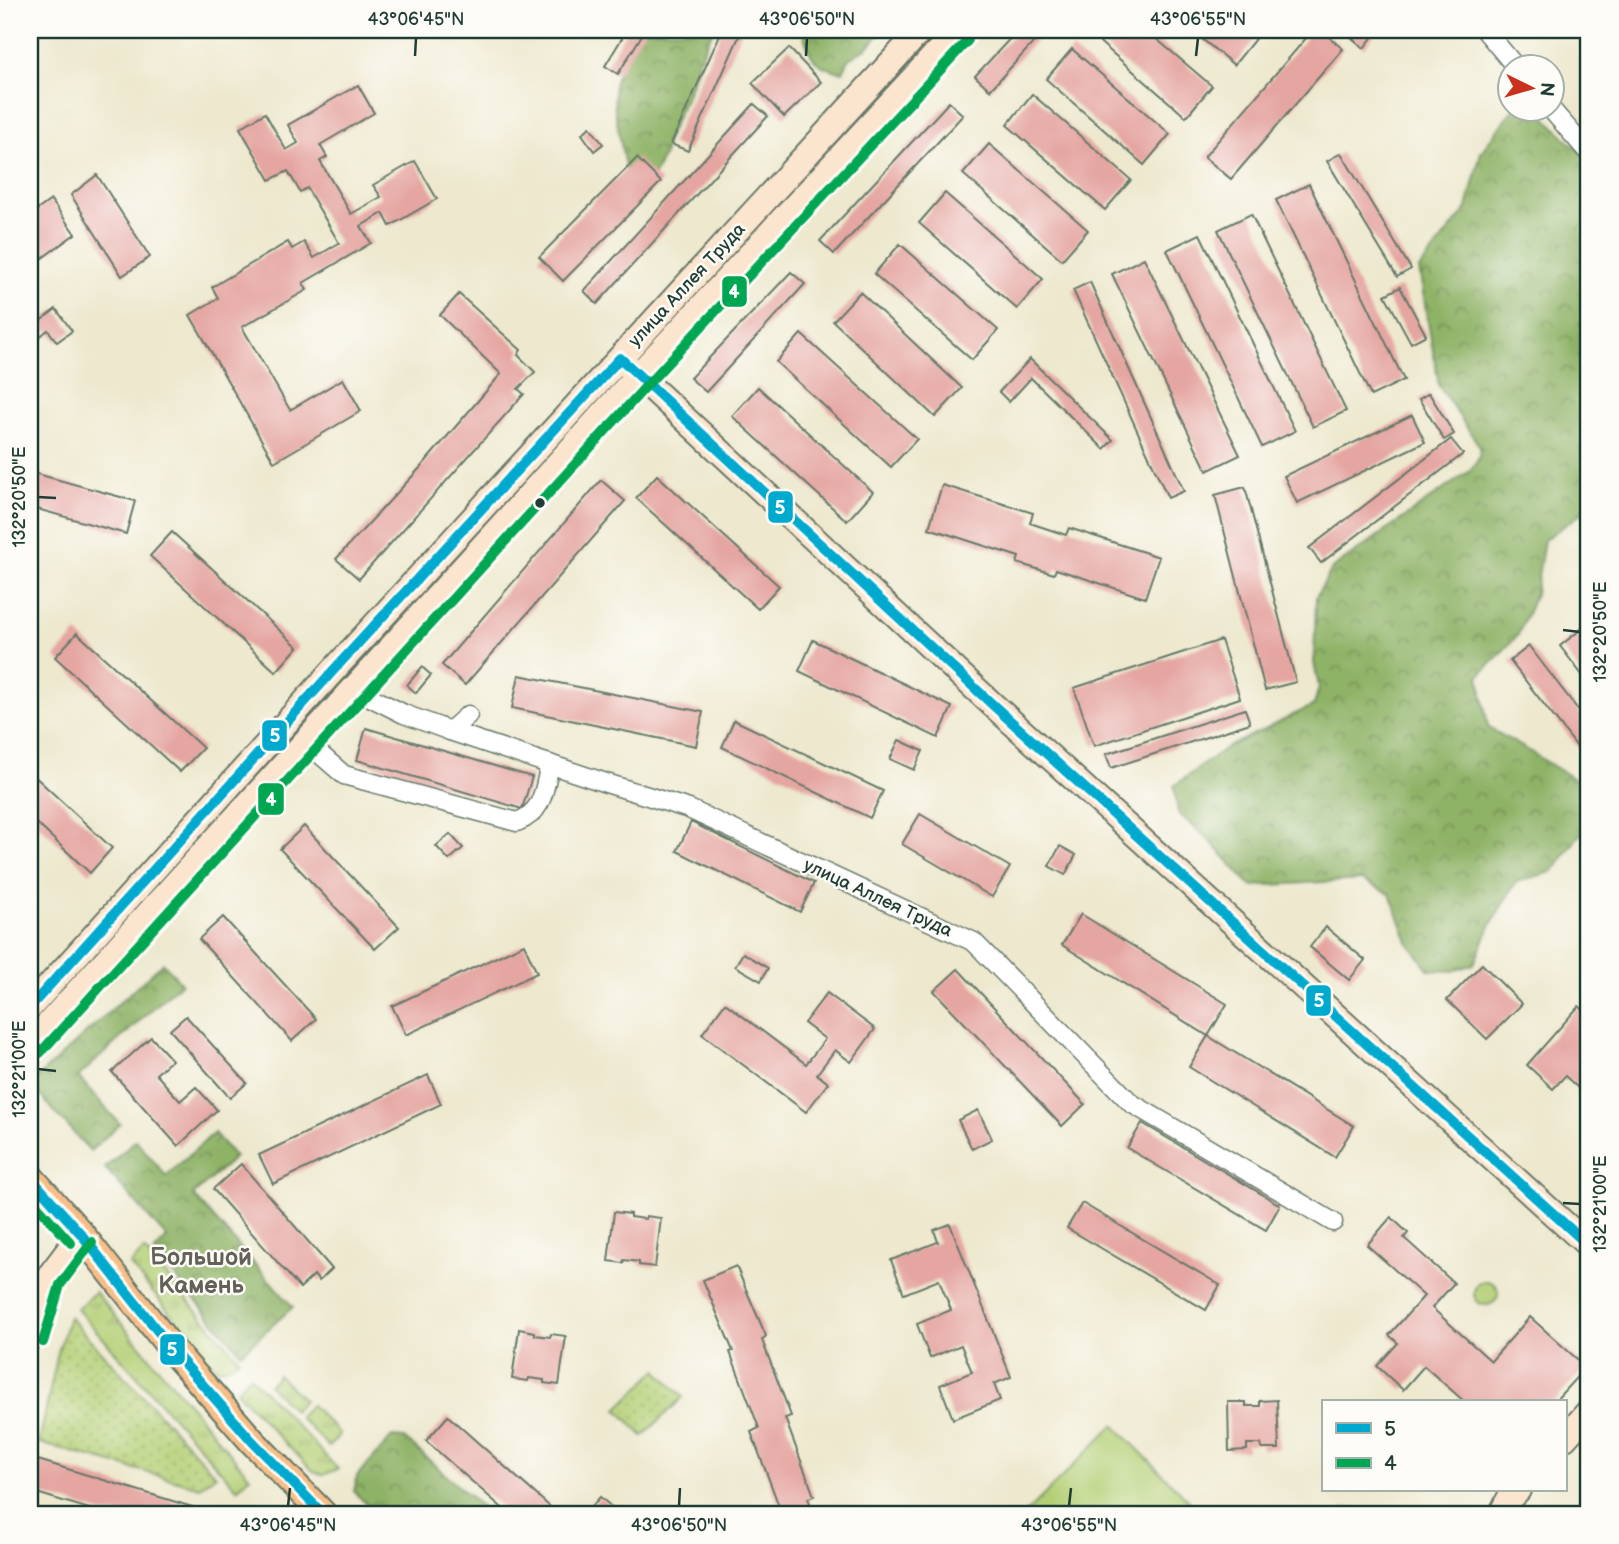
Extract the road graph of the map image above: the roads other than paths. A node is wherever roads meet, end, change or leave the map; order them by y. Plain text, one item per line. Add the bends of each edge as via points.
1 (921, 30) edge
2 (958, 30) edge
3 (1485, 30) edge
4 (1503, 52) edge
5 (1562, 122) edge
6 (1589, 153) edge
7 (629, 367) junction
8 (354, 689) junction
9 (468, 715) dead end
10 (450, 731) junction
11 (306, 742) junction
12 (550, 764) junction
13 (30, 1007) edge
14 (30, 1044) edge
15 (30, 1177) edge
16 (1333, 1222) dead end
17 (81, 1234) junction
18 (1589, 1246) edge
19 (30, 1338) edge
20 (1589, 1411) edge
21 (1566, 1437) edge
22 (1516, 1492) edge
23 (323, 1514) edge
24 (1501, 1514) edge

1 - 7 street, улица Аллея Труда
2 - 7 street, улица Аллея Труда
3 - 4 street
5 - 6 street
7 - 8 street, улица Аллея Труда
7 - 13 street, улица Аллея Труда via 340,663
7 - 18 street
8 - 10 street, улица Аллея Труда
8 - 11 street, улица Аллея Труда
9 - 10 street
10 - 12 street, улица Аллея Труда
11 - 12 street via 344,775 517,822 536,810
11 - 14 street, улица Аллея Труда
12 - 16 street, улица Аллея Труда via 689,808 974,942 1131,1103
15 - 17 main road
17 - 19 street via 47,1279
17 - 23 main road via 193,1374
20 - 21 street
22 - 24 street

